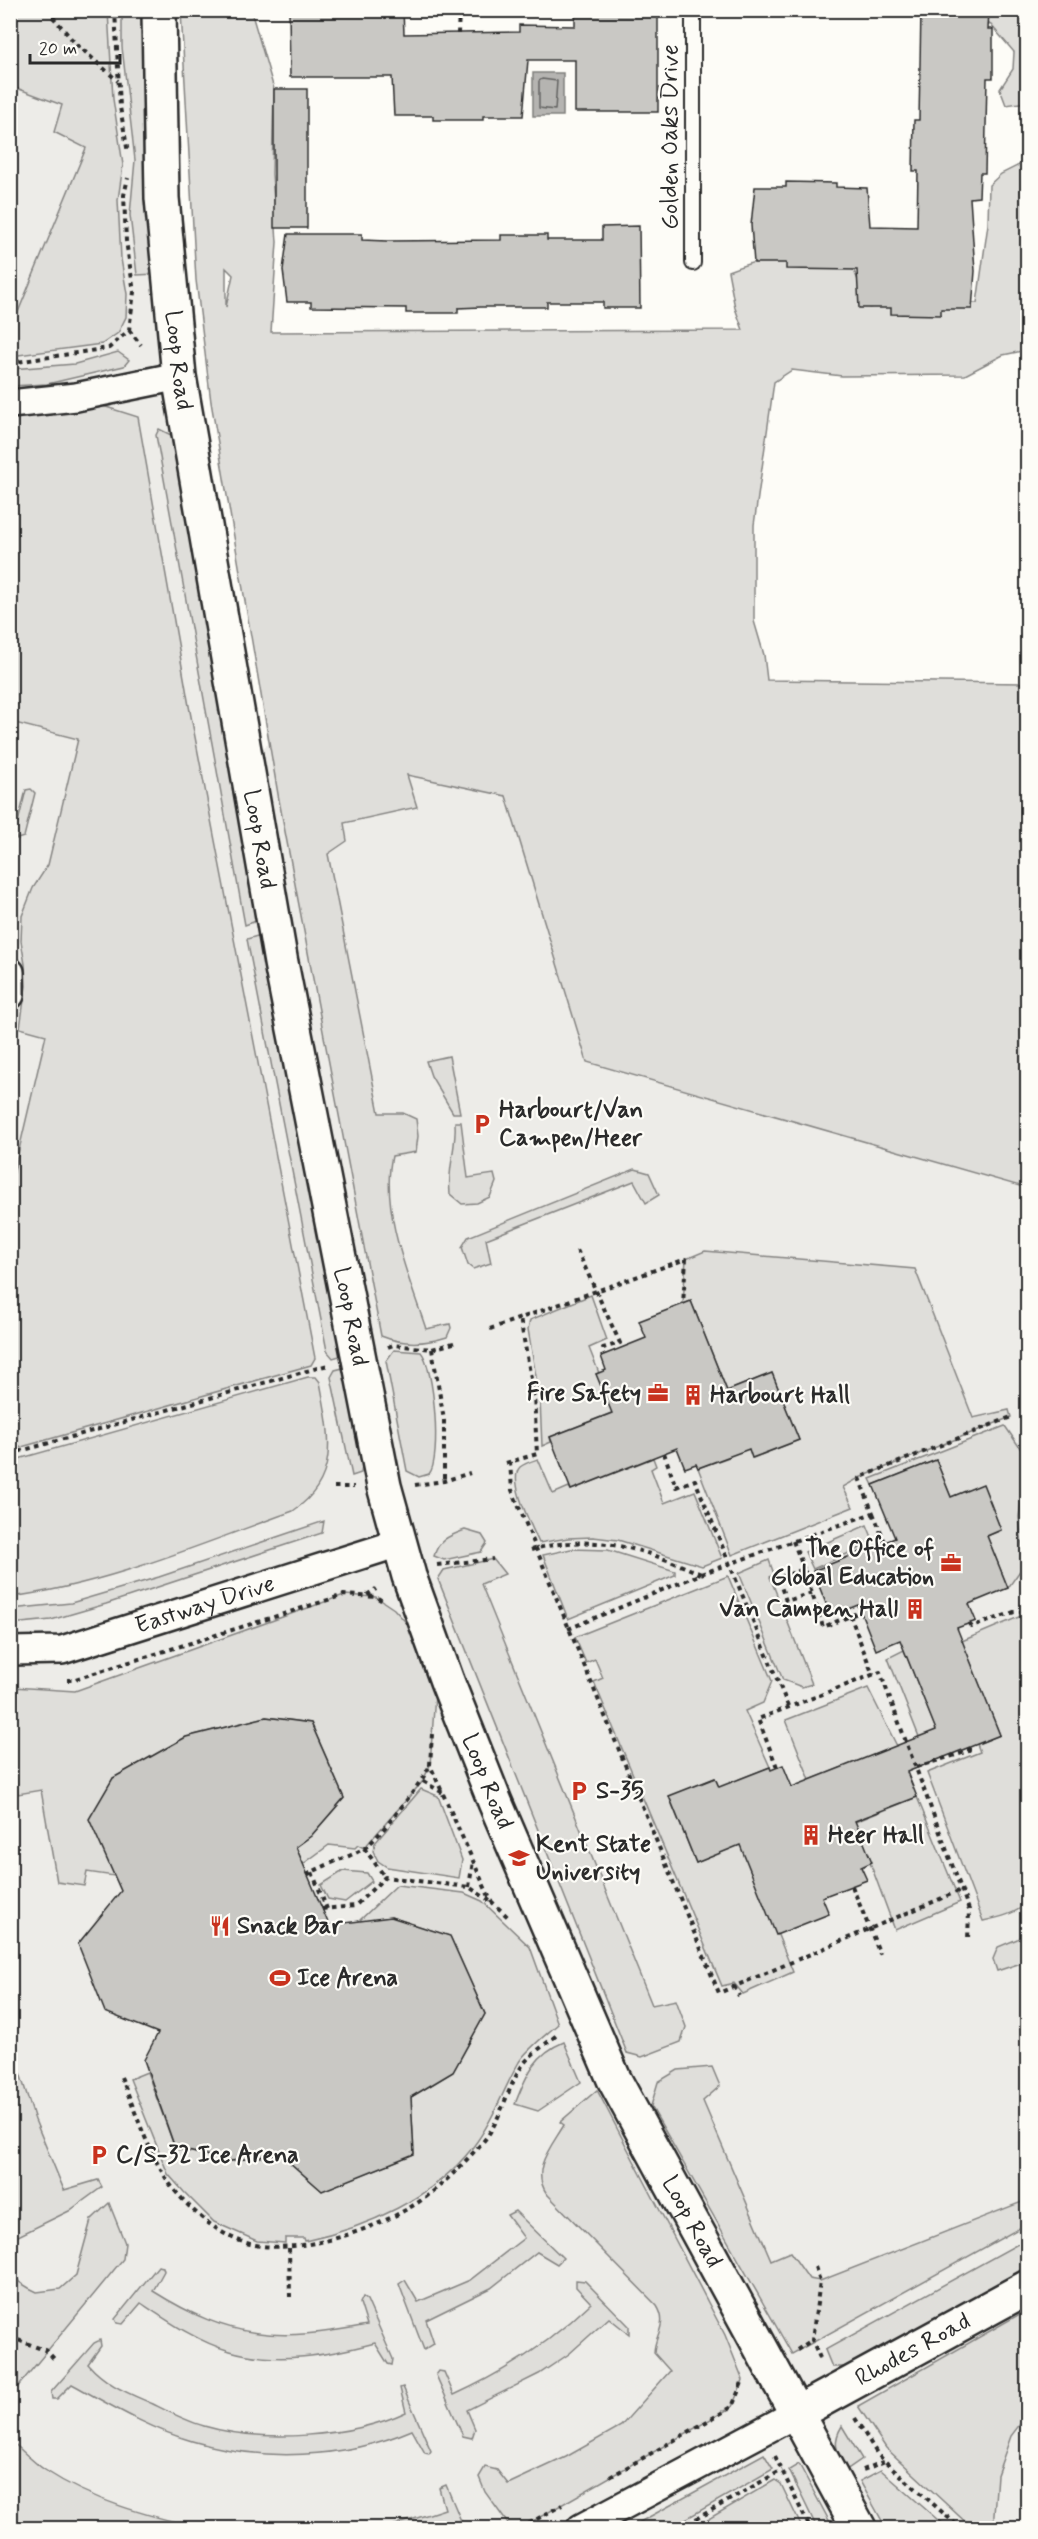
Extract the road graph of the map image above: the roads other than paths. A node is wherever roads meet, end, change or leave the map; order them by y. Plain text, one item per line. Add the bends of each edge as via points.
1 (159, 10) edge
2 (693, 10) edge
3 (693, 263) dead end
4 (179, 376) junction
5 (10, 404) edge
6 (10, 972) edge
7 (10, 995) edge
8 (399, 1543) junction
9 (10, 1651) edge
10 (1028, 2287) edge
11 (797, 2413) junction
12 (581, 2529) edge
13 (859, 2529) edge

1 - 4 street, Loop Road via 162,198
2 - 3 lane, Golden Oaks Drive
4 - 5 street
4 - 8 street, Loop Road via 281,963 384,1486
6 - 7 street
8 - 9 street, Eastway Drive via 62,1650
8 - 11 street, Loop Road via 495,1802 614,2079
10 - 11 street, Rhodes Road
11 - 12 street
11 - 13 street, Loop Road

